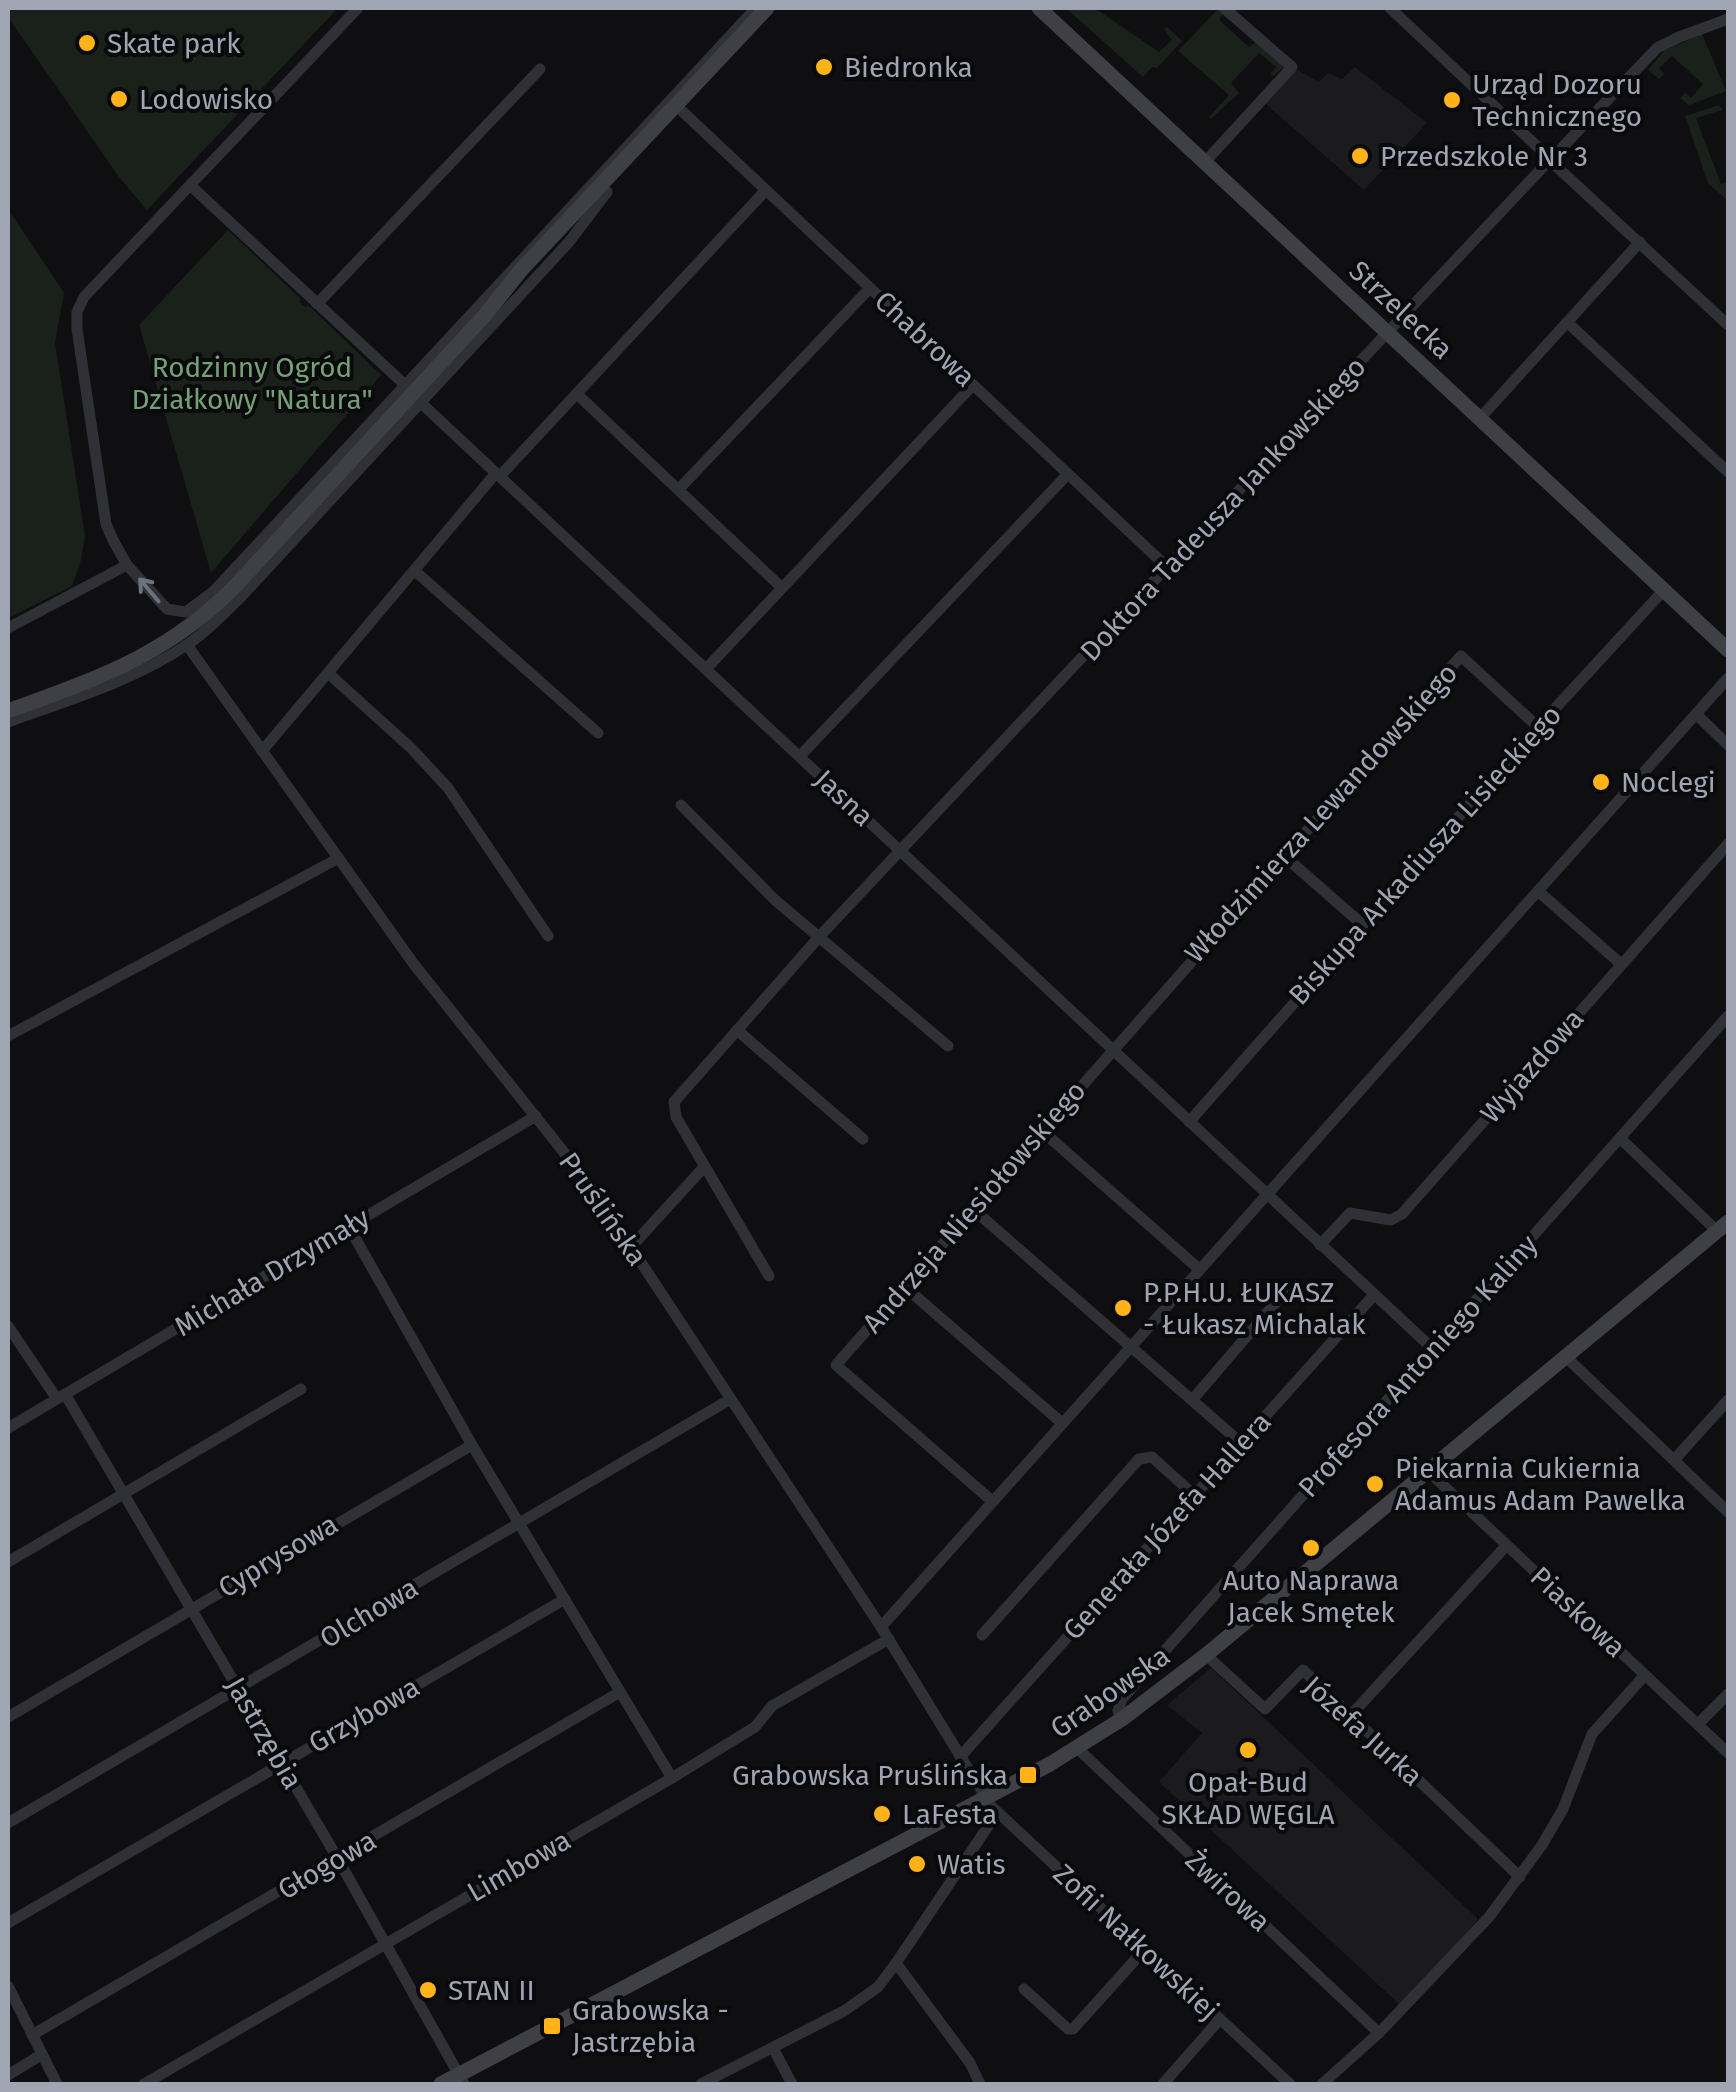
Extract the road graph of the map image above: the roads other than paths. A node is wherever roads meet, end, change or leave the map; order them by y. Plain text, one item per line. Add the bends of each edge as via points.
1 (358, 8) edge
2 (756, 8) edge
3 (767, 8) edge
4 (779, 8) edge
5 (1040, 8) edge
6 (1224, 8) edge
7 (1390, 8) edge
8 (1728, 20) edge
9 (540, 70) dead end
10 (682, 111) junction
11 (1550, 160) junction
12 (1205, 162) junction
13 (190, 184) junction
14 (766, 190) junction
15 (607, 192) junction
16 (1640, 242) junction
17 (870, 288) junction
18 (317, 304) junction
19 (486, 314) junction
20 (1566, 322) junction
21 (1728, 325) edge
22 (1390, 333) junction
23 (404, 384) junction
24 (974, 385) junction
25 (578, 395) junction
26 (420, 402) junction
27 (1481, 417) junction
28 (1728, 472) edge
29 (498, 474) junction
30 (1068, 474) junction
31 (679, 489) junction
32 (127, 565) junction
33 (1168, 568) junction
34 (414, 571) junction
35 (782, 586) junction
36 (1664, 590) junction
37 (8, 628) edge
38 (187, 637) junction
39 (1728, 650) edge
40 (706, 669) junction
41 (328, 673) junction
42 (1728, 678) edge
43 (8, 711) edge
44 (1696, 714) junction
45 (8, 722) edge
46 (1538, 727) junction
47 (598, 733) dead end
48 (1728, 744) edge
49 (262, 751) junction
50 (800, 756) junction
51 (681, 805) dead end
52 (1728, 844) edge
53 (901, 850) junction
54 (1283, 855) junction
55 (337, 859) junction
56 (1538, 892) junction
57 (1364, 925) junction
58 (548, 936) dead end
59 (819, 937) junction
60 (1621, 964) junction
61 (1728, 1016) edge
62 (737, 1030) junction
63 (8, 1036) edge
64 (948, 1046) dead end
65 (1112, 1050) junction
66 (536, 1116) junction
67 (1190, 1122) junction
68 (1041, 1130) junction
69 (863, 1139) dead end
70 (1622, 1140) junction
71 (704, 1166) junction
72 (1267, 1195) junction
73 (973, 1209) junction
74 (349, 1226) junction
75 (1723, 1227) edge
76 (1320, 1244) junction
77 (631, 1247) junction
78 (1199, 1269) junction
79 (769, 1276) dead end
80 (905, 1287) junction
81 (1284, 1293) dead end
82 (1374, 1295) junction
83 (8, 1326) edge
84 (1131, 1345) junction
85 (1434, 1350) junction
86 (1566, 1357) junction
87 (301, 1390) dead end
88 (61, 1396) junction
89 (1192, 1399) junction
90 (729, 1400) junction
91 (1728, 1400) edge
92 (1062, 1424) junction
93 (8, 1428) edge
94 (1242, 1443) junction
95 (472, 1445) junction
96 (1674, 1460) junction
97 (1428, 1471) junction
98 (1728, 1492) edge
99 (123, 1493) junction
100 (1194, 1496) junction
101 (992, 1501) junction
102 (1724, 1507) edge
103 (520, 1523) junction
104 (1506, 1546) junction
105 (8, 1562) edge
106 (565, 1599) junction
107 (192, 1607) junction
108 (882, 1627) junction
109 (982, 1635) dead end
110 (888, 1639) junction
111 (1206, 1655) junction
112 (1153, 1662) junction
113 (1646, 1675) junction
114 (1172, 1683) junction
115 (238, 1691) junction
116 (620, 1692) junction
117 (1728, 1694) edge
118 (1350, 1715) junction
119 (8, 1717) edge
120 (1122, 1719) junction
121 (1698, 1724) junction
122 (1077, 1748) junction
123 (1728, 1753) edge
124 (960, 1757) junction
125 (281, 1763) junction
126 (672, 1778) junction
127 (985, 1798) junction
128 (997, 1813) junction
129 (8, 1823) edge
130 (338, 1859) junction
131 (1520, 1877) junction
132 (8, 1922) edge
133 (386, 1942) junction
134 (1144, 1950) junction
135 (896, 1963) junction
136 (8, 1986) edge
137 (1024, 1989) dead end
138 (1220, 2019) junction
139 (1380, 2033) junction
140 (32, 2035) junction
141 (772, 2048) junction
142 (41, 2055) junction
143 (8, 2075) edge
144 (462, 2080) edge
145 (57, 2084) edge
146 (144, 2084) edge
147 (440, 2084) edge
148 (701, 2084) edge
149 (792, 2084) edge
150 (980, 2084) edge
151 (1162, 2084) edge
152 (1290, 2084) edge
153 (1322, 2084) edge

1 - 13 street
2 - 23 street
3 - 19 street
4 - 10 street
5 - 12 street, Strzelecka
6 - 12 street via 1292,67
7 - 11 street
8 - 11 street, Doktora Tadeusza Jankowskiego via 1658,48
9 - 18 street
10 - 14 street, Chabrowa
10 - 15 street
11 - 16 street
11 - 22 street, Doktora Tadeusza Jankowskiego
12 - 22 street, Strzelecka
13 - 18 street
13 - 32 street via 84,298 76,318 106,524
14 - 17 street, Chabrowa
14 - 25 street
15 - 19 street
15 - 26 street via 570,242
16 - 20 street
16 - 21 street
17 - 24 street, Chabrowa
17 - 31 street
18 - 23 street
19 - 38 street
20 - 27 street
20 - 28 street
22 - 27 street, Strzelecka
22 - 33 street, Doktora Tadeusza Jankowskiego
23 -> 32 street via 192,610 174,612 160,604
24 - 30 street, Chabrowa
24 - 35 street
25 - 29 street
25 - 31 street
26 - 29 street, Jasna
26 - 38 street via 242,597
27 - 36 street, Strzelecka
29 - 34 street
29 - 40 street, Jasna
30 - 33 street, Chabrowa
30 - 50 street
31 - 35 street
32 - 37 street
33 - 53 street, Doktora Tadeusza Jankowskiego
34 - 41 street
34 - 47 street
35 - 40 street
36 - 39 street, Strzelecka
36 - 46 street, Biskupa Arkadiusza Lisieckiego
38 - 43 street
38 - 45 street via 120,680
38 - 49 street, Pruślińska
40 - 50 street, Jasna
41 - 49 street
41 - 58 street via 448,788
42 - 44 street
44 - 48 street
44 - 56 street
46 - 54 street, Włodzimierza Lewandowskiego via 1461,656
46 - 57 street, Biskupa Arkadiusza Lisieckiego
49 - 55 street, Pruślińska
50 - 53 street, Jasna
51 - 59 street
52 - 60 street, Wyjazdowa
53 - 59 street, Doktora Tadeusza Jankowskiego
53 - 65 street, Jasna
54 - 57 street
54 - 65 street, Włodzimierza Lewandowskiego
55 - 63 street
55 - 66 street, Pruślińska
56 - 60 street
56 - 72 street
57 - 67 street, Biskupa Arkadiusza Lisieckiego
59 - 62 street, Doktora Tadeusza Jankowskiego
59 - 64 street
60 - 76 street, Wyjazdowa via 1402,1214 1391,1220 1350,1213
61 - 70 street, Profesora Antoniego Kaliny
62 - 69 street
62 - 71 street, Doktora Tadeusza Jankowskiego via 674,1102
65 - 67 street, Jasna
65 - 68 street, Andrzeja Niesiołowskiego
66 - 74 street, Michała Drzymały
66 - 77 street, Pruślińska
67 - 72 street, Jasna
68 - 73 street, Andrzeja Niesiołowskiego
68 - 78 street
70 - 75 street
70 - 85 street, Profesora Antoniego Kaliny
71 - 77 street
71 - 79 street
72 - 76 street, Jasna
72 - 78 street
73 - 80 street, Andrzeja Niesiołowskiego
73 - 84 street
74 - 88 street, Michała Drzymały
74 - 95 street
75 - 86 street, Grabowska
76 - 82 street, Jasna
77 - 90 street, Pruślińska
78 - 84 street
80 - 92 street
80 - 101 street, Andrzeja Niesiołowskiego via 836,1365
81 - 89 street
82 - 85 street, Jasna
82 - 94 street, Generała Józefa Hallera
83 - 88 street, Jastrzębia
84 - 89 street
84 - 92 street
85 - 112 street, Profesora Antoniego Kaliny
86 - 96 street
86 - 97 street, Grabowska
87 - 99 street
88 - 93 street, Michała Drzymały
88 - 99 street, Jastrzębia
89 - 94 street
90 - 103 street, Olchowa
90 - 108 street, Pruślińska
91 - 96 street
92 - 101 street
94 - 100 street, Generała Józefa Hallera
95 - 103 street
95 - 107 street, Cyprysowa
96 - 102 street
97 - 104 street, Piaskowa
97 - 111 street, Grabowska
98 - 102 street
99 - 105 street
99 - 107 street, Jastrzębia
100 - 109 street via 1152,1456 1140,1459
100 - 124 street, Generała Józefa Hallera
101 - 108 street
103 - 106 street
103 - 115 street, Olchowa
104 - 113 street, Piaskowa
104 - 118 street
106 - 116 street
106 - 125 street, Grzybowa
107 - 115 street, Jastrzębia
107 - 119 street, Cyprysowa
108 - 110 street, Pruślińska
110 - 124 street, Pruślińska
110 - 126 street, Limbowa via 772,1706 755,1726
111 - 114 street, Grabowska
111 - 118 street, Józefa Jurka via 1265,1709 1302,1670
112 - 114 street
112 - 120 street, Profesora Antoniego Kaliny via 1122,1699
113 - 121 street, Piaskowa
113 - 131 street via 1592,1734 1563,1810
114 - 120 street, Grabowska
115 - 125 street, Jastrzębia
115 - 129 street, Olchowa
116 - 126 street
116 - 130 street, Głogowa
117 - 121 street
118 - 131 street, Józefa Jurka
120 - 122 street, Grabowska
121 - 123 street, Piaskowa
122 - 127 street, Grabowska
122 - 139 street, Żwirowa
124 - 127 street, Pruślińska
125 - 130 street, Jastrzębia
125 - 132 street, Grzybowa
126 - 133 street, Limbowa
127 - 128 street, Zofii Nałkowskiej
127 - 144 street, Grabowska
128 - 134 street, Zofii Nałkowskiej
128 - 135 street
130 - 133 street, Jastrzębia
130 - 140 street, Głogowa
131 - 139 street
133 - 144 street, Jastrzębia
133 - 146 street, Limbowa
134 - 137 street via 1073,2029
134 - 138 street, Zofii Nałkowskiej
135 - 141 street via 878,1987 844,2011
135 - 150 street
136 - 140 street
138 - 151 street
138 - 152 street, Zofii Nałkowskiej
139 - 153 street
140 - 142 street
141 - 148 street
141 - 149 street
142 - 143 street
142 - 145 street
144 - 147 street, Grabowska

